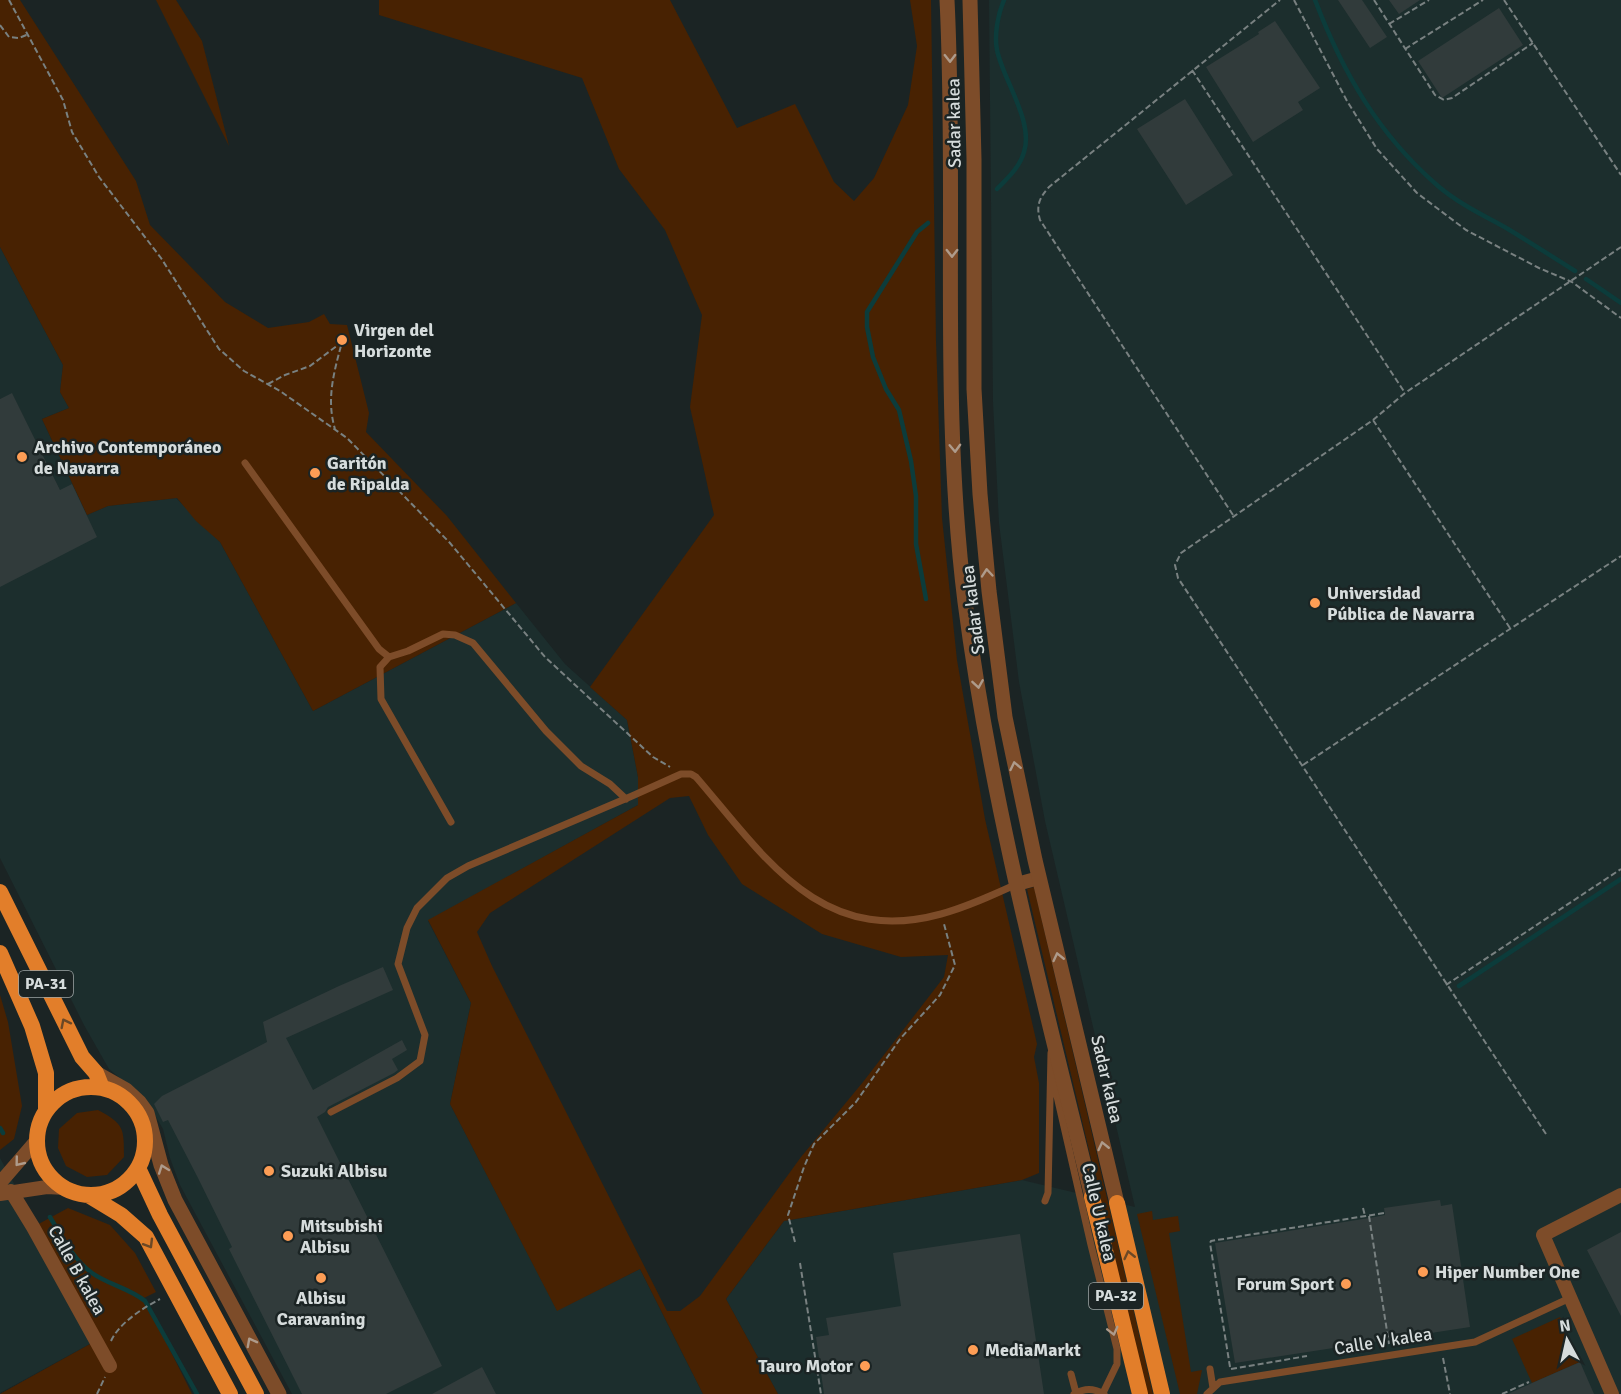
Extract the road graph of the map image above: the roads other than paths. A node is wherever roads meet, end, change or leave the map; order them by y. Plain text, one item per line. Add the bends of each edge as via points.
1 (947, 0) edge
2 (970, 0) edge
3 (245, 464) dead end
4 (389, 657) junction
5 (626, 799) junction
6 (451, 822) dead end
7 (1039, 878) junction
8 (1017, 884) junction
9 (0, 892) edge
10 (0, 953) edge
11 (1052, 1033) junction
12 (1051, 1070) junction
13 (99, 1080) junction
14 (46, 1111) junction
15 (331, 1112) dead end
16 (37, 1140) junction
17 (138, 1168) junction
18 (65, 1188) junction
19 (4, 1189) edge
20 (1621, 1195) edge
21 (88, 1196) junction
22 (1092, 1197) joint
23 (1045, 1201) dead end
24 (1117, 1203) joint
25 (1570, 1298) junction
26 (107, 1362) road end
27 (1210, 1369) dead end
28 (1071, 1374) dead end
29 (1210, 1391) edge
30 (1075, 1393) edge
31 (230, 1394) edge
32 (256, 1394) edge
33 (279, 1394) edge
34 (1104, 1394) edge
35 (1140, 1394) edge
36 (1162, 1394) edge
37 (1612, 1394) edge

1 -> 8 street, Sadar kalea via 952,397 962,567 984,729
7 -> 2 street, Sadar kalea via 1005,717 980,494 974,388
3 - 4 lane via 379,649
4 - 5 lane via 442,634 472,643 546,731 581,766
4 - 6 lane via 380,667 381,699
5 - 8 lane via 681,774 691,774 781,874 810,898 850,916 876,922 940,915
5 - 15 lane via 468,866 432,891 407,928 398,963 425,1035 420,1061 397,1078
7 - 8 street
24 -> 7 street, Sadar kalea
8 - 11 street, Sadar kalea
13 -> 9 highway, PA-31 via 82,1056
10 - 14 highway, PA-31 via 32,1026 46,1073
11 - 12 lane, Calle U kalea
11 - 22 street, Sadar kalea
12 - 23 lane, Calle U kalea
12 -> 34 lane, Calle U kalea via 1118,1349 1117,1364
13 - 14 highway via 57,1099
13 - 17 highway, PA-31 via 132,1105 141,1119 145,1152
33 -> 13 street via 175,1200 147,1113 126,1090
14 - 16 highway, PA-31
16 - 18 highway via 44,1169
16 -> 19 street
17 - 21 highway via 117,1189
17 - 32 highway
18 - 19 street
18 - 21 highway
19 - 26 street, Calle B kalea via 33,1227
20 - 25 street via 1543,1235
21 -> 31 highway via 122,1215 146,1237
22 - 35 highway, PA-32 / PA-32
36 -> 24 highway, PA-32
25 - 29 lane, Calle V kalea via 1475,1342 1220,1382
25 - 37 street
27 - 29 lane, Calle V kalea
28 - 30 lane
30 - 34 lane via 1094,1389

